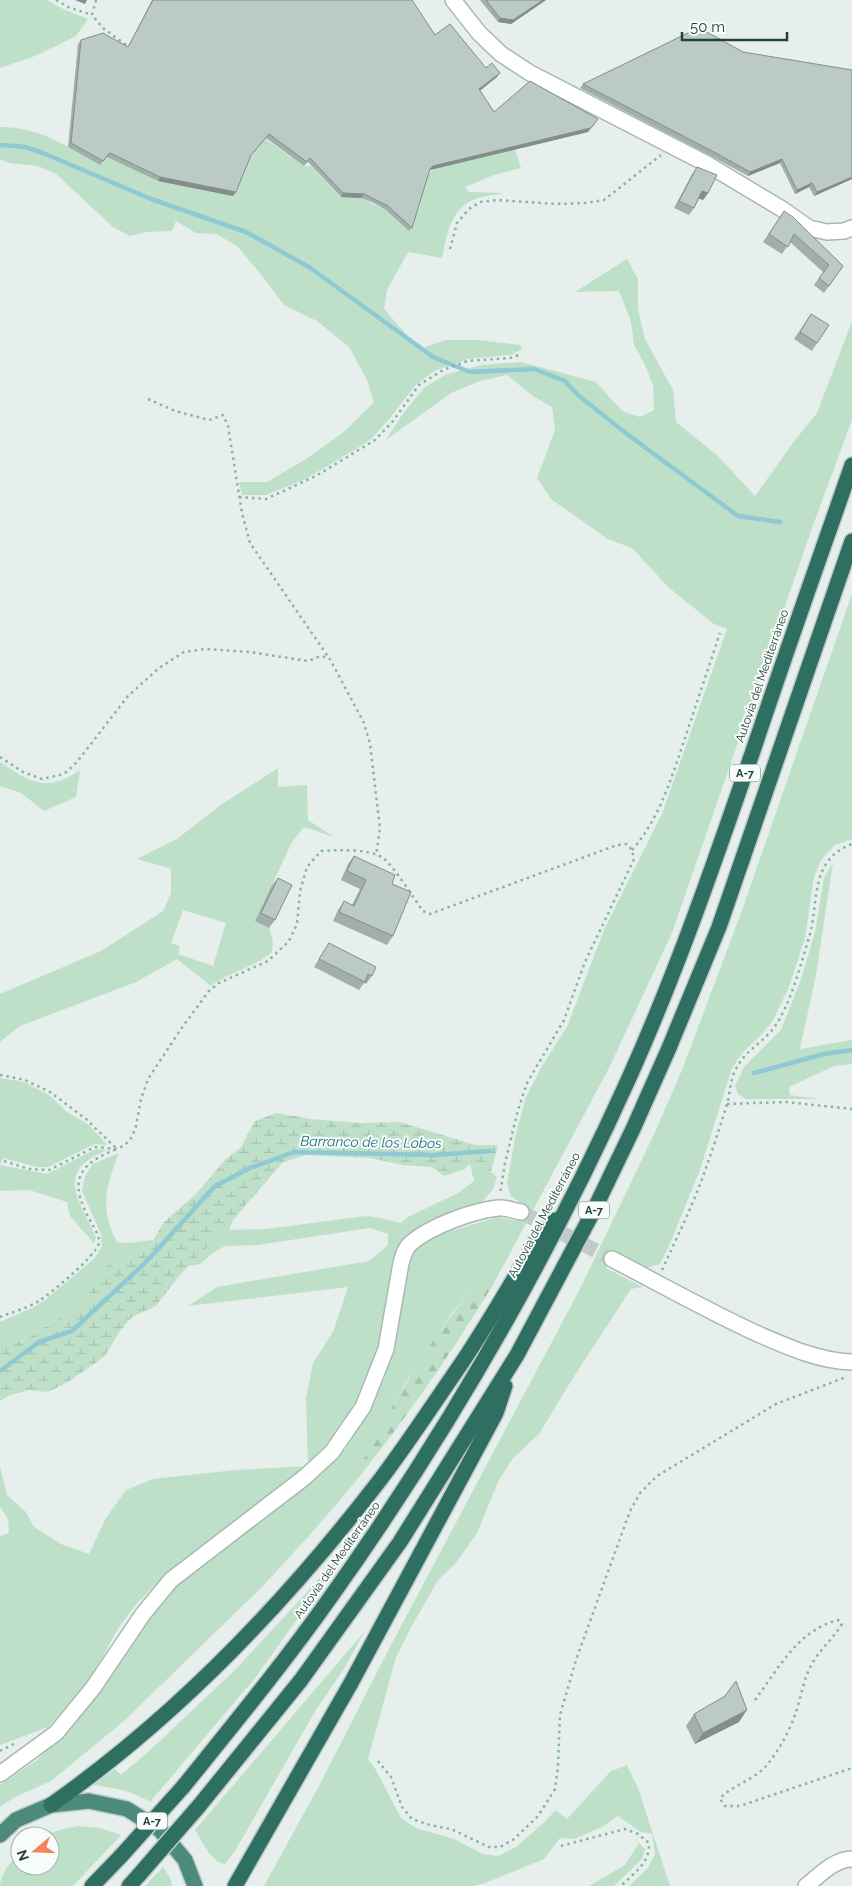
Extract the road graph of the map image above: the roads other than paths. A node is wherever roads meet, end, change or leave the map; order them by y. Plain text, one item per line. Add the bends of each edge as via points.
1 (453, 0) edge
2 (852, 228) edge
3 (852, 465) edge
4 (852, 542) edge
5 (567, 1208) junction
6 (521, 1212) tunnel mouth
7 (612, 1259) tunnel mouth
8 (517, 1355) junction
9 (852, 1362) edge
10 (0, 1774) edge
11 (51, 1805) junction
12 (0, 1835) edge
13 (852, 1858) edge
14 (134, 1881) edge
15 (92, 1886) edge
16 (195, 1886) edge
17 (235, 1886) edge
18 (806, 1886) edge

1 - 2 street via 479,33 530,73 707,164 809,228 827,232
3 - 5 highway, Autovía del Mediterráneo / A-7 via 696,914 629,1078
4 - 8 highway, A-7 via 719,927 673,1040 593,1212
5 - 11 highway via 540,1234 462,1363 380,1480 304,1571 202,1680
5 - 15 highway, Autovía del Mediterráneo / A-7, bridge via 475,1375 380,1526 329,1600 183,1787
6 - 10 street via 500,1208 471,1214 439,1226 411,1243 404,1251 386,1349 375,1379 363,1407 332,1452 305,1477 171,1580 143,1614 94,1688 56,1733
7 - 9 street via 731,1322 777,1342 824,1359
8 - 14 highway, A-7, bridge via 400,1542 350,1613 301,1680
8 - 17 highway via 491,1421 351,1683
11 - 12 highway via 16,1820
11 - 16 highway via 89,1801 127,1809 160,1830 185,1860
13 - 18 street via 836,1863

